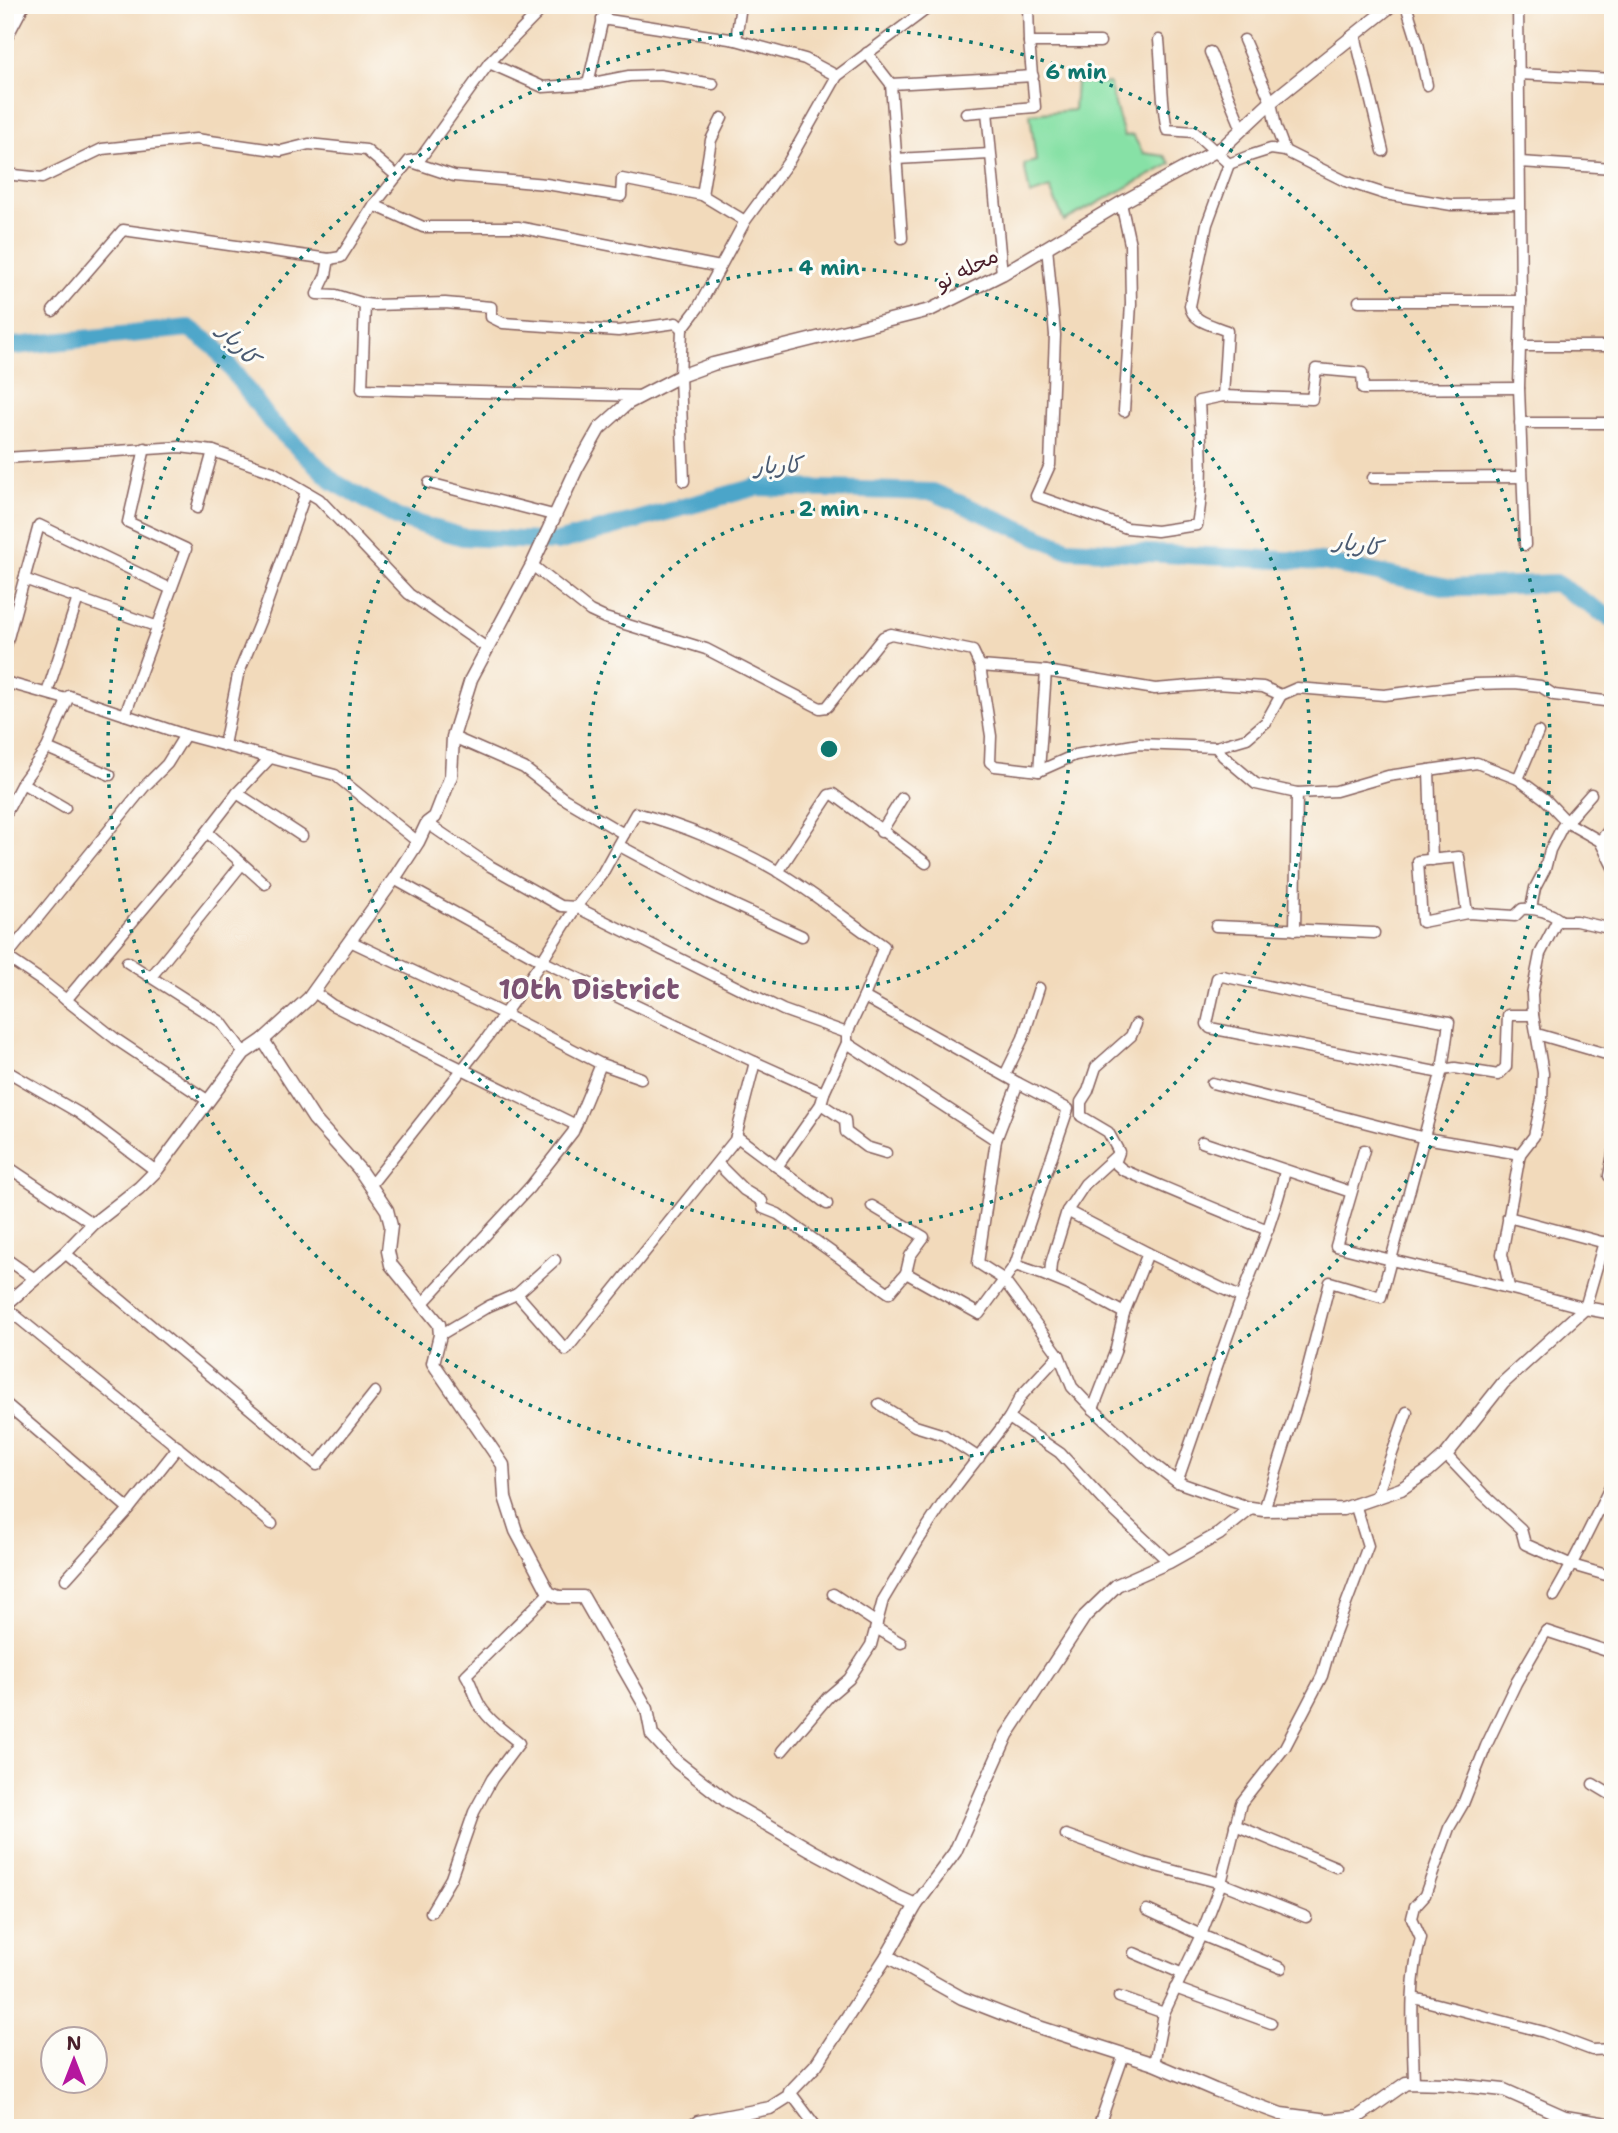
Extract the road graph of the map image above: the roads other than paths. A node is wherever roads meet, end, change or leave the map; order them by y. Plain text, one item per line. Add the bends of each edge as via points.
1 (24, 5) edge
2 (546, 5) edge
3 (606, 5) edge
4 (741, 5) edge
5 (932, 5) edge
6 (1392, 5) edge
7 (1406, 5) edge
8 (1518, 5) edge
9 (1027, 6) edge
10 (602, 19) junction
11 (1355, 35) junction
12 (6, 39) edge
13 (736, 40) junction
14 (1159, 40) dead end
15 (1244, 40) dead end
16 (1029, 42) junction
17 (1100, 42) dead end
18 (1210, 52) dead end
19 (867, 53) junction
20 (489, 63) junction
21 (1519, 74) junction
22 (837, 76) junction
23 (1033, 76) junction
24 (1613, 79) edge
25 (587, 84) junction
26 (713, 84) dead end
27 (891, 84) junction
28 (1427, 85) dead end
29 (1271, 102) junction
30 (987, 111) junction
31 (966, 113) dead end
32 (722, 118) dead end
33 (1242, 130) junction
34 (1285, 151) junction
35 (1383, 151) dead end
36 (1216, 152) junction
37 (990, 155) junction
38 (896, 159) junction
39 (409, 161) junction
40 (1520, 162) junction
41 (1229, 164) junction
42 (1613, 168) edge
43 (5, 174) edge
44 (397, 176) junction
45 (702, 195) junction
46 (1121, 203) junction
47 (1519, 204) junction
48 (374, 205) junction
49 (745, 222) junction
50 (902, 238) dead end
51 (1047, 247) junction
52 (330, 259) junction
53 (720, 267) junction
54 (1002, 274) junction
55 (1359, 301) dead end
56 (1521, 301) junction
57 (365, 304) junction
58 (53, 312) dead end
59 (682, 329) junction
60 (1520, 346) junction
61 (1613, 346) edge
62 (680, 376) junction
63 (1519, 387) junction
64 (641, 396) junction
65 (1223, 396) junction
66 (1124, 411) dead end
67 (1520, 423) junction
68 (1613, 423) edge
69 (145, 448) junction
70 (213, 450) junction
71 (5, 458) edge
72 (1522, 477) junction
73 (1373, 478) dead end
74 (684, 481) dead end
75 (429, 483) dead end
76 (306, 492) junction
77 (197, 508) dead end
78 (553, 515) junction
79 (1525, 545) dead end
80 (532, 563) junction
81 (24, 579) junction
82 (171, 589) junction
83 (78, 598) junction
84 (158, 626) junction
85 (487, 648) junction
86 (5, 649) edge
87 (980, 666) junction
88 (1046, 671) junction
89 (5, 682) edge
90 (47, 693) junction
91 (1281, 695) junction
92 (69, 696) junction
93 (1613, 702) edge
94 (125, 715) junction
95 (1538, 732) dead end
96 (186, 735) junction
97 (453, 737) junction
98 (224, 746) junction
99 (1216, 747) junction
100 (47, 748) junction
101 (271, 757) junction
102 (1429, 770) junction
103 (1039, 771) junction
104 (110, 775) dead end
105 (1518, 779) junction
106 (22, 783) junction
107 (237, 793) junction
108 (1297, 793) junction
109 (1591, 794) dead end
110 (902, 798) dead end
111 (65, 808) dead end
112 (5, 815) edge
113 (427, 823) junction
114 (1568, 823) junction
115 (1613, 825) edge
116 (207, 832) junction
117 (881, 832) junction
118 (624, 834) junction
119 (302, 836) dead end
120 (1600, 841) junction
121 (418, 842) junction
122 (618, 845) junction
123 (1432, 860) junction
124 (926, 863) dead end
125 (242, 864) junction
126 (1613, 867) edge
127 (778, 872) junction
128 (394, 879) junction
129 (265, 884) dead end
130 (576, 907) junction
131 (1531, 908) junction
132 (1467, 913) junction
133 (1560, 920) junction
134 (1216, 926) dead end
135 (1613, 929) edge
136 (1295, 930) junction
137 (1374, 933) dead end
138 (802, 936) dead end
139 (350, 941) junction
140 (6, 956) edge
141 (542, 961) junction
142 (127, 962) dead end
143 (151, 978) junction
144 (1039, 988) dead end
145 (314, 992) junction
146 (864, 997) junction
147 (66, 1000) junction
148 (504, 1014) junction
149 (1533, 1016) junction
150 (1136, 1024) dead end
151 (1537, 1034) junction
152 (847, 1039) junction
153 (263, 1040) junction
154 (244, 1053) junction
155 (1613, 1056) edge
156 (755, 1062) junction
157 (601, 1064) junction
158 (462, 1069) junction
159 (5, 1070) edge
160 (1442, 1071) junction
161 (1005, 1075) junction
162 (640, 1078) dead end
163 (1018, 1083) junction
164 (1212, 1083) dead end
165 (822, 1098) junction
166 (208, 1100) junction
167 (576, 1125) junction
168 (736, 1136) junction
169 (1425, 1138) junction
170 (996, 1140) junction
171 (1202, 1142) dead end
172 (1364, 1150) dead end
173 (1119, 1152) junction
174 (886, 1153) dead end
175 (1520, 1154) junction
176 (1613, 1154) edge
177 (717, 1163) junction
178 (5, 1166) edge
179 (777, 1167) junction
180 (156, 1171) junction
181 (1285, 1171) junction
182 (1613, 1177) edge
183 (370, 1186) junction
184 (1351, 1192) junction
185 (827, 1204) dead end
186 (872, 1206) dead end
187 (1067, 1211) junction
188 (1508, 1217) junction
189 (93, 1224) junction
190 (1268, 1230) junction
191 (1608, 1244) edge
192 (65, 1253) junction
193 (1148, 1253) junction
194 (5, 1258) edge
195 (555, 1260) dead end
196 (1391, 1261) junction
197 (1015, 1265) junction
198 (906, 1273) junction
199 (1050, 1276) junction
200 (35, 1279) junction
201 (1003, 1279) junction
202 (1509, 1287) junction
203 (517, 1294) junction
204 (1242, 1298) junction
205 (422, 1304) junction
206 (5, 1306) edge
207 (1586, 1308) junction
208 (1124, 1312) junction
209 (1613, 1313) edge
210 (440, 1335) junction
211 (1059, 1355) junction
212 (375, 1392) dead end
213 (5, 1403) edge
214 (878, 1404) dead end
215 (1093, 1409) junction
216 (1407, 1412) dead end
217 (1009, 1418) junction
218 (178, 1447) junction
219 (1446, 1455) junction
220 (979, 1458) junction
221 (1613, 1481) edge
222 (1177, 1482) junction
223 (1377, 1495) junction
224 (1355, 1504) junction
225 (128, 1509) junction
226 (1258, 1509) junction
227 (272, 1524) dead end
228 (1169, 1562) junction
229 (1572, 1565) junction
230 (1613, 1577) edge
231 (66, 1579) dead end
232 (549, 1593) junction
233 (834, 1594) dead end
234 (1554, 1596) dead end
235 (876, 1625) junction
236 (901, 1643) dead end
237 (1613, 1653) edge
238 (782, 1751) dead end
239 (1593, 1784) dead end
240 (1613, 1796) edge
241 (1235, 1825) junction
242 (1066, 1835) dead end
243 (1336, 1867) dead end
244 (1221, 1882) junction
245 (916, 1905) junction
246 (1147, 1910) dead end
247 (430, 1912) dead end
248 (1306, 1917) dead end
249 (1201, 1935) junction
250 (1134, 1953) dead end
251 (887, 1956) junction
252 (1282, 1968) dead end
253 (1183, 1974) junction
254 (1175, 1988) junction
255 (1119, 1997) dead end
256 (1414, 1998) junction
257 (1164, 2013) junction
258 (1271, 2023) dead end
259 (1613, 2049) edge
260 (1124, 2054) junction
261 (1153, 2064) junction
262 (1413, 2083) junction
263 (790, 2092) junction
264 (1327, 2124) edge
265 (1613, 2125) edge
266 (690, 2128) edge
267 (817, 2128) edge
268 (1098, 2128) edge

1 - 12 street
2 - 20 street
3 - 10 street
4 - 13 street
5 - 19 street
6 - 11 street, محله نو
7 - 28 street
8 - 21 street
9 - 16 street
10 - 13 street
10 - 25 street
11 - 29 street, محله نو
11 - 35 street
13 - 22 street via 804,59
14 - 36 street via 1167,130 1194,132
15 - 29 street
16 - 17 street
16 - 23 street
18 - 33 street
19 - 22 street
19 - 27 street
20 - 25 street via 543,87
20 - 39 street via 420,159
21 - 24 street
21 - 40 street
22 - 49 street via 789,161
23 - 27 street
23 - 30 street via 1035,107
25 - 26 street via 660,75
27 - 38 street
29 - 33 street, محله نو
29 - 34 street
30 - 31 street
30 - 37 street
32 - 45 street via 711,141
33 - 36 street, محله نو
34 - 41 street via 1272,149
34 - 47 street via 1345,181 1385,194 1452,205
36 - 41 street
36 - 46 street, محله نو
37 - 38 street
37 - 54 street
38 - 50 street
39 - 44 street
39 - 45 street via 454,176 621,196 622,179
40 - 42 street
40 - 47 street
41 - 65 street via 1208,224 1190,306 1196,318 1227,331
43 - 44 street via 42,178 102,149 196,139 281,151 309,144 366,150
44 - 48 street
45 - 49 street
46 - 51 street, محله نو
46 - 66 street via 1130,244 1131,304
47 - 56 street
48 - 52 street via 341,257
48 - 53 street via 423,227 517,227
49 - 53 street
51 - 54 street, محله نو
51 - 65 street via 1055,335 1050,465 1036,496 1127,528 1157,531 1196,525 1201,506 1199,401
52 - 57 street via 317,294
52 - 58 street via 123,230
53 - 59 street
54 - 62 street, محله نو via 930,310
55 - 56 street
56 - 60 street
57 - 59 street via 491,307 491,317 503,323 559,328 618,331 676,323
57 - 64 street via 362,388
59 - 62 street
60 - 61 street
60 - 63 street
62 - 64 street, محله نو
62 - 74 street
63 - 65 street via 1363,389 1362,373 1316,369 1312,399
63 - 67 street
64 - 78 street, محله نو via 599,429
67 - 68 street
67 - 72 street
69 - 70 street
69 - 71 street
69 - 82 street via 128,522 186,549
70 - 76 street via 273,471
70 - 77 street
72 - 73 street
72 - 79 street
75 - 78 street
76 - 85 street via 319,499 409,594
76 - 98 street via 238,675
78 - 80 street, محله نو
80 - 85 street, محله نو
80 - 87 street via 590,611 706,649 820,708 827,707 883,637 891,634 973,651
81 - 82 street via 39,524
81 - 83 street
81 - 86 street
82 - 84 street
83 - 84 street
83 - 90 street
84 - 94 street
85 - 97 street, محله نو via 471,679
87 - 88 street
87 - 103 street via 991,736 990,762
88 - 91 street via 1155,689 1216,684 1263,687
88 - 103 street
89 - 90 street
90 - 92 street
91 - 93 street via 1297,688 1384,695 1515,682 1540,686 1554,695
91 - 99 street via 1266,722 1247,738
92 - 94 street
92 - 100 street
94 - 96 street
95 - 105 street
96 - 98 street
96 - 140 street via 167,764
97 - 113 street, محله نو via 451,776 435,817
97 - 118 street via 524,768 563,798
98 - 101 street
99 - 103 street via 1139,744 1075,755
99 - 108 street via 1256,784
100 - 104 street
100 - 106 street
101 - 107 street
101 - 121 street via 335,775
102 - 105 street via 1477,763
102 - 108 street via 1372,779 1336,791
102 - 123 street
105 - 114 street
106 - 111 street
106 - 112 street
107 - 116 street
107 - 119 street
108 - 136 street
109 - 114 street
110 - 117 street
113 - 121 street, محله نو
113 - 130 street via 490,866 561,906
114 - 120 street
114 - 131 street via 1550,850
115 - 120 street
116 - 125 street
116 - 147 street
117 - 124 street
117 - 127 street via 829,795
118 - 122 street
118 - 127 street via 636,813 736,849
120 - 126 street
121 - 128 street, محله نو
122 - 130 street
122 - 138 street
123 - 132 street via 1459,857
123 - 132 street via 1418,861 1422,922
125 - 129 street
125 - 143 street
127 - 146 street via 884,946
128 - 139 street, محله نو
128 - 141 street
130 - 141 street
130 - 152 street
131 - 132 street via 1515,916
131 - 133 street
133 - 135 street
133 - 149 street via 1540,954
134 - 136 street
136 - 137 street
139 - 145 street, محله نو
139 - 148 street
140 - 147 street
141 - 148 street
141 - 156 street
142 - 143 street
143 - 154 street via 221,1022
144 - 161 street
145 - 153 street, محله نو
145 - 158 street via 332,1006
146 - 152 street
146 - 161 street
147 - 166 street
148 - 157 street
148 - 158 street
149 - 151 street
149 - 160 street via 1508,1015 1506,1066 1498,1075
150 - 173 street via 1131,1036 1096,1067 1081,1101 1081,1116 1108,1132
151 - 155 street
151 - 175 street via 1542,1099 1534,1136
152 - 165 street
152 - 170 street
153 - 154 street, محله نو
153 - 183 street via 314,1119
154 - 166 street, محله نو
156 - 165 street
156 - 168 street
157 - 162 street
157 - 167 street
158 - 167 street
158 - 183 street
159 - 180 street via 79,1113
160 - 160 street via 1449,1022 1217,978 1207,1024 1210,1028
160 - 169 street
161 - 163 street
163 - 170 street
163 - 197 street via 1068,1109
164 - 169 street
165 - 174 street via 845,1119 846,1132 866,1147
165 - 179 street
166 - 180 street, محله نو
167 - 205 street via 530,1187
168 - 177 street
168 - 179 street
169 - 175 street
169 - 196 street
170 - 201 street via 978,1263
171 - 181 street
172 - 184 street
173 - 187 street via 1085,1184
173 - 190 street via 1115,1163 1123,1170
175 - 188 street
176 - 182 street via 1609,1176
177 - 198 street via 762,1201 763,1208 890,1293
177 - 203 street via 566,1350
178 - 189 street
179 - 185 street
180 - 189 street, محله نو
181 - 184 street
181 - 190 street
183 - 205 street via 387,1210 391,1265
184 - 196 street via 1336,1246
186 - 198 street via 924,1237 910,1256
187 - 193 street
187 - 199 street
188 - 191 street
188 - 202 street via 1502,1254
189 - 192 street, محله نو
190 - 204 street
191 - 207 street
192 - 200 street, محله نو
192 - 212 street via 317,1465
193 - 204 street
193 - 208 street
194 - 200 street
195 - 203 street
196 - 202 street
196 - 226 street via 1381,1297 1330,1282 1303,1390
197 - 199 street
197 - 201 street
198 - 201 street via 979,1314
199 - 208 street
200 - 206 street, محله نو
201 - 211 street
202 - 207 street
203 - 210 street
204 - 222 street
205 - 210 street via 439,1324
206 - 218 street
207 - 209 street
207 - 219 street via 1503,1382
208 - 215 street via 1115,1352
210 - 232 street via 433,1363 503,1465 505,1497 516,1531
211 - 215 street via 1072,1387
211 - 217 street via 1021,1396
213 - 225 street
214 - 220 street via 915,1426 944,1435
215 - 222 street
216 - 223 street
217 - 220 street
217 - 228 street via 1060,1453
218 - 225 street
218 - 227 street
219 - 223 street via 1401,1489
219 - 229 street via 1521,1529 1525,1544
220 - 235 street via 920,1538 883,1600
221 - 229 street
222 - 226 street
223 - 224 street
224 - 226 street via 1343,1509
224 - 241 street via 1368,1546 1322,1676 1285,1747 1241,1803
225 - 231 street
226 - 228 street
228 - 245 street via 1117,1585 1085,1616 1007,1735 956,1852
229 - 230 street
229 - 234 street
232 - 245 street via 583,1597 647,1709 652,1735 677,1762 727,1802
232 - 247 street via 466,1675 490,1719 519,1743 474,1811 451,1878
233 - 235 street
235 - 236 street
235 - 238 street via 871,1645 849,1679
237 - 256 street via 1546,1631 1516,1683 1449,1828 1425,1895 1415,1906 1412,1918 1421,1938
239 - 240 street
241 - 243 street
241 - 244 street
242 - 244 street via 1144,1863
244 - 248 street
244 - 249 street
245 - 251 street
246 - 249 street
249 - 252 street
249 - 253 street
250 - 253 street
251 - 260 street via 962,1998
251 - 263 street via 816,2065
253 - 254 street
254 - 257 street
254 - 258 street
255 - 257 street
256 - 259 street via 1544,2032 1592,2050
256 - 262 street
257 - 261 street
260 - 261 street
260 - 268 street
261 - 264 street via 1282,2114
262 - 264 street via 1406,2083 1358,2118
262 - 265 street via 1504,2090 1565,2118
263 - 266 street via 769,2108 698,2122
263 - 267 street

